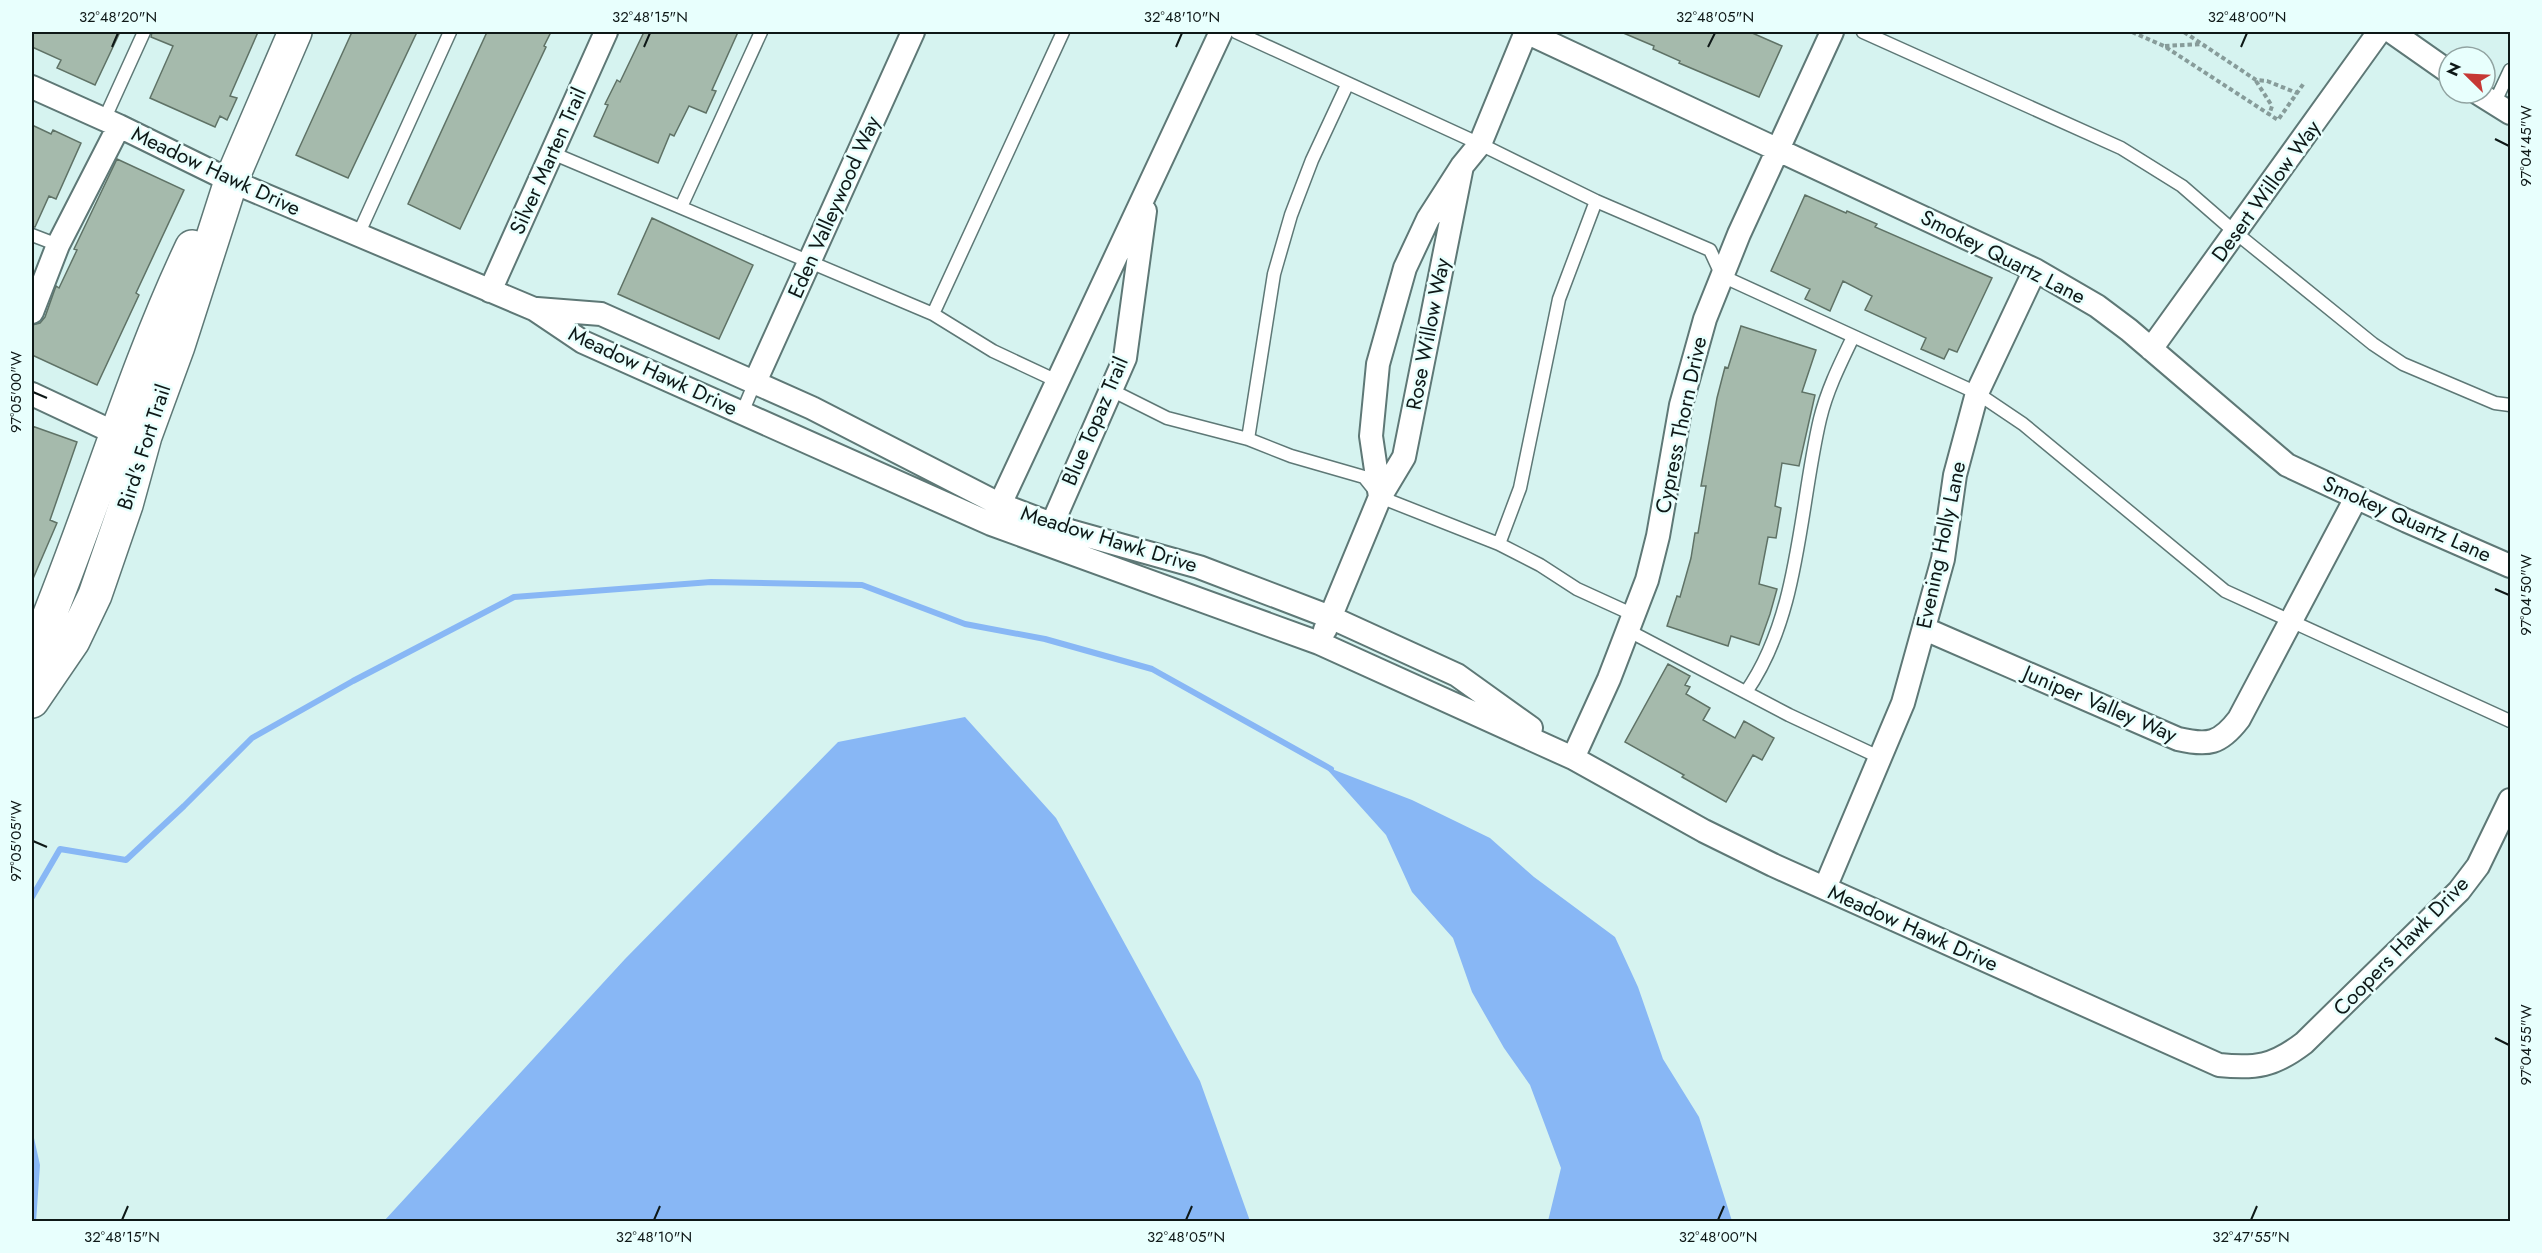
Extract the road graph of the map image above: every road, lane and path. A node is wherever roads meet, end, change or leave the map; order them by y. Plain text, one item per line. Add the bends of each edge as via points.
1 (144, 32) edge
2 (295, 32) edge
3 (450, 32) edge
4 (606, 32) edge
5 (761, 32) edge
6 (913, 32) edge
7 (1063, 32) edge
8 (1221, 32) edge
9 (1236, 32) edge
10 (1526, 32) edge
11 (1863, 32) edge
12 (2132, 32) edge
13 (2184, 32) edge
14 (2379, 32) edge
15 (2392, 32) edge
16 (1828, 33) edge
17 (2202, 44) junction
18 (2164, 46) junction
19 (2437, 64) edge
20 (2511, 70) edge
21 (2256, 80) junction
22 (2304, 83) dead end
23 (1347, 85) junction
24 (32, 87) edge
25 (2297, 93) junction
26 (2497, 97) edge
27 (2269, 115) junction
28 (111, 123) junction
29 (1480, 144) junction
30 (1778, 147) junction
31 (552, 153) junction
32 (1462, 166) junction
33 (231, 181) junction
34 (1148, 188) junction
35 (1596, 201) junction
36 (681, 207) junction
37 (2236, 233) junction
38 (32, 235) edge
39 (358, 235) junction
40 (58, 245) junction
41 (808, 261) junction
42 (2035, 270) junction
43 (1722, 276) junction
44 (490, 291) junction
45 (534, 309) junction
46 (32, 312) edge
47 (933, 314) junction
48 (1853, 337) junction
49 (2151, 349) junction
50 (1057, 381) junction
51 (755, 382) junction
52 (1111, 390) junction
53 (1977, 393) junction
54 (32, 394) edge
55 (2511, 405) edge
56 (742, 413) junction
57 (129, 440) junction
58 (1248, 440) junction
59 (1380, 497) junction
60 (2356, 498) junction
61 (995, 514) junction
62 (1047, 534) junction
63 (1498, 544) junction
64 (2511, 566) edge
65 (1330, 617) junction
66 (2290, 622) junction
67 (1631, 623) junction
68 (1925, 629) junction
69 (1319, 643) junction
70 (32, 658) edge
71 (1746, 692) junction
72 (32, 701) edge
73 (2511, 721) edge
74 (1573, 758) junction
75 (1881, 758) junction
76 (2511, 800) edge
77 (1825, 888) junction
78 (2264, 1066) joint

1 - 28 lane
2 - 33 street, Bird's Fort Trail
3 - 39 lane
4 - 31 street, Silver Marten Trail
5 - 36 lane
6 - 41 street, Eden Valleywood Way
7 - 47 lane
8 - 34 street, Blue Topaz Trail
9 - 23 lane
10 - 29 street, Rose Willow Way
10 - 30 street, Smokey Quartz Lane
11 - 37 lane via 2121,148 2182,186
12 - 18 path
13 - 17 path
14 - 37 street, Desert Willow Way
15 - 19 street
16 - 30 street, Cypress Thorn Drive
17 - 18 path
17 - 21 path
18 - 27 path
20 - 26 lane
21 - 25 path
21 - 27 path via 2272,106
22 - 25 path
23 - 29 lane
23 - 58 lane via 1312,160 1274,274
24 - 28 street, Meadow Hawk Drive
25 - 27 path via 2278,120
28 - 33 street, Meadow Hawk Drive
28 - 40 street
29 - 32 street, Rose Willow Way
29 - 35 lane
30 - 42 street, Smokey Quartz Lane
30 - 43 street, Cypress Thorn Drive
31 - 36 lane
31 - 44 street, Silver Marten Trail
32 - 59 street, Rose Willow Way via 1404,457
32 - 59 street, Rose Willow Way via 1428,219 1405,268 1378,364 1371,436
33 - 39 street, Meadow Hawk Drive
33 - 57 street, Bird's Fort Trail via 178,346
34 - 50 street, Blue Topaz Trail
34 - 52 street, Blue Topaz Trail via 1125,358
35 - 43 lane via 1710,250
35 - 63 lane via 1559,298 1520,488
36 - 41 lane
37 - 49 street, Desert Willow Way
37 - 55 lane via 2403,364 2495,403
38 - 40 lane
39 - 44 street, Meadow Hawk Drive
40 - 46 street
41 - 47 lane
41 - 51 street, Eden Valleywood Way
42 - 49 street, Smokey Quartz Lane via 2097,306
42 - 53 street, Evening Holly Lane
43 - 48 lane
43 - 67 street, Cypress Thorn Drive via 1692,360 1658,536
44 - 45 street, Meadow Hawk Drive
45 - 51 street, Meadow Hawk Drive via 601,314
45 - 56 street, Meadow Hawk Drive via 583,342
47 - 50 lane via 993,351
48 - 53 lane
48 - 71 lane via 1821,416 1779,629 1762,669
49 - 60 street, Smokey Quartz Lane via 2287,465
50 - 61 street, Blue Topaz Trail
51 - 56 lane
51 - 61 street, Meadow Hawk Drive via 812,408
52 - 58 lane via 1167,418
52 - 62 street, Blue Topaz Trail
53 - 66 lane via 2023,424 2224,591
53 - 68 street, Evening Holly Lane via 1955,475 1943,559
54 - 57 street
56 - 61 street, Meadow Hawk Drive
57 - 70 street, Bird's Fort Trail
57 - 72 street, Bird's Fort Trail via 126,505 95,596 74,641
58 - 59 lane via 1364,477
59 - 63 lane
59 - 65 street, Rose Willow Way
60 - 64 street, Smokey Quartz Lane
60 - 66 street, Juniper Valley Way
61 - 62 street, Meadow Hawk Drive
62 - 65 street, Meadow Hawk Drive via 1199,567
62 - 69 street, Meadow Hawk Drive
63 - 67 lane via 1540,565
65 - 69 street, Rose Willow Way
65 - 74 street, Meadow Hawk Drive via 1457,675
66 - 68 street, Juniper Valley Way via 2239,719 2221,739 2202,743 2178,739
66 - 73 lane
67 - 71 lane
67 - 74 street, Cypress Thorn Drive
68 - 75 street, Evening Holly Lane via 1903,703
69 - 74 street, Meadow Hawk Drive
71 - 75 lane
74 - 77 street, Meadow Hawk Drive via 1704,831
75 - 77 street, Evening Holly Lane
76 - 78 street, Coopers Hawk Drive via 2478,866 2459,891 2304,1043 2286,1057
77 - 78 street, Meadow Hawk Drive via 2219,1065

